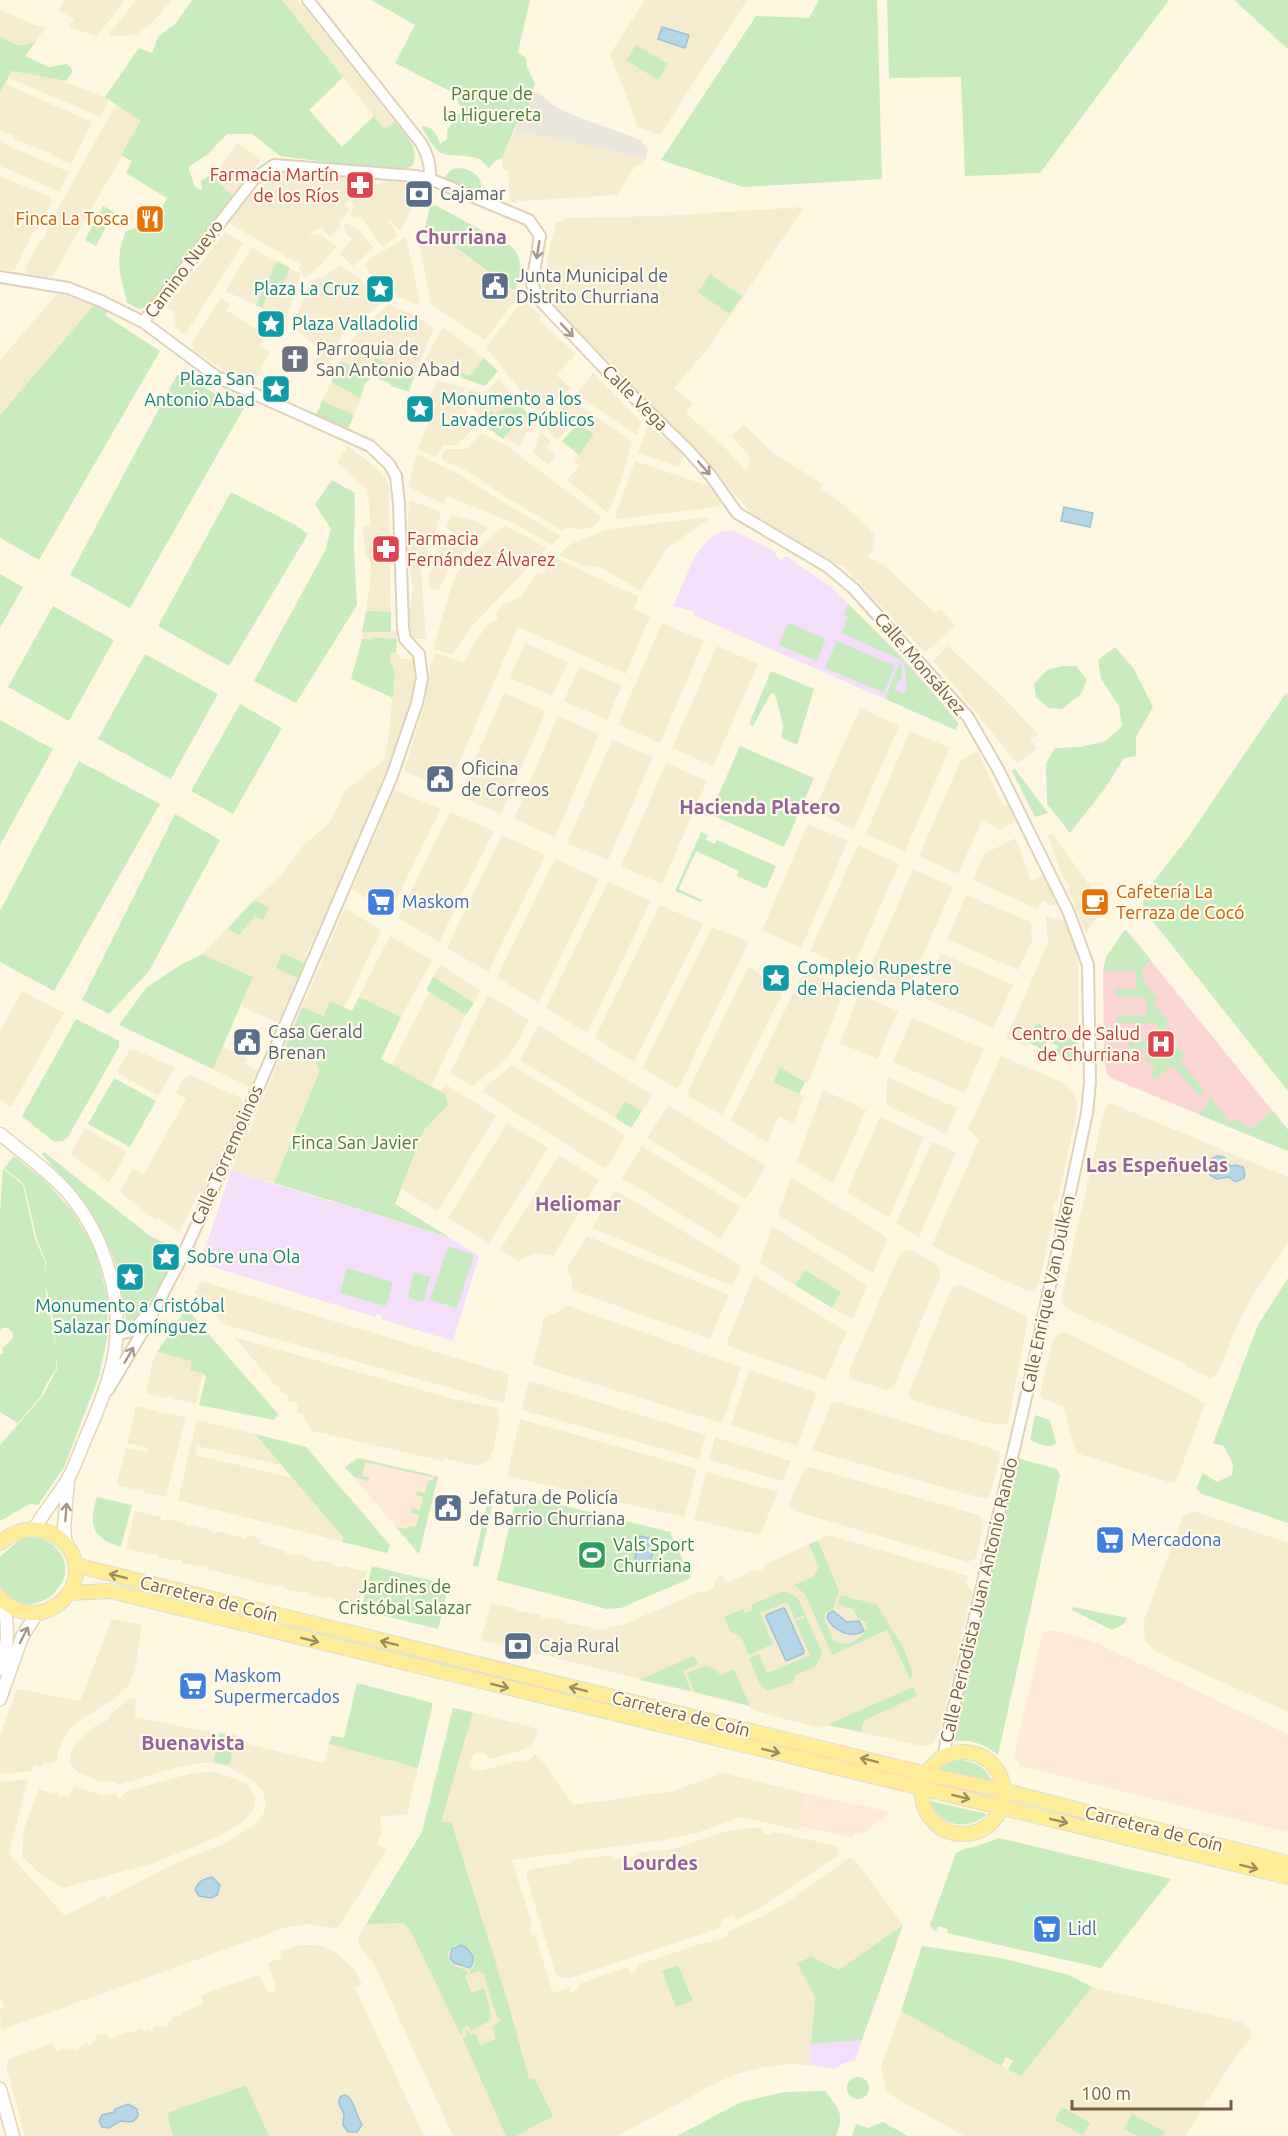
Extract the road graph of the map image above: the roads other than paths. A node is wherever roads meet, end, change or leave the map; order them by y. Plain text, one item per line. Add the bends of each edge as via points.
1 (308, 0) edge
2 (430, 173) junction
3 (0, 277) edge
4 (532, 284) joint
5 (143, 322) junction
6 (737, 513) joint
7 (419, 654) joint
8 (1088, 965) joint
9 (0, 1134) edge
10 (154, 1308) junction
11 (116, 1334) junction
12 (101, 1402) junction
13 (1014, 1444) joint
14 (68, 1479) junction
15 (35, 1528) junction
16 (0, 1544) edge
17 (66, 1545) junction
18 (75, 1565) junction
19 (69, 1593) junction
20 (2, 1600) edge
21 (37, 1613) junction
22 (0, 1669) edge
23 (0, 1699) edge
24 (944, 1756) junction
25 (924, 1781) junction
26 (1005, 1791) junction
27 (1002, 1807) junction
28 (1288, 1863) edge
29 (1288, 1876) edge
30 (0, 2089) edge
31 (13, 2136) edge

1 - 2 street via 421,143 428,154
2 -> 4 street, Camino Nuevo via 529,220 540,236
2 - 5 street, Camino Nuevo via 416,176 274,165 254,179
3 - 5 street via 68,288
4 -> 6 street, Calle Vega via 545,306 688,450
5 - 7 street, Camino Nuevo via 217,377 370,446 389,464 396,476 403,628 405,639
6 - 8 street, Calle Monsálvez via 828,567 854,589 964,712 1027,825 1069,913
7 - 10 street, Calle Torremolinos via 422,678 417,703 392,776 253,1100 184,1253
8 - 13 street, Calle Enrique Van Dulken via 1087,1113
9 - 11 main road via 68,1193 88,1221 113,1284
10 - 11 street via 132,1331
12 -> 10 street, Calle Torremolinos
11 - 12 main road
12 - 14 main road, Calle Torremolinos
13 - 24 street, Calle Periodista Juan Antonio Rando
14 - 15 main road, Calle Torremolinos
17 -> 14 main road, Calle Torremolinos
15 - 16 main road via 9,1535
15 - 17 main road via 58,1537
17 - 18 main road
18 - 19 main road
25 -> 18 main road, Carretera de Coín
19 - 21 main road via 55,1607
19 -> 25 main road via 110,1591
20 - 21 main road via 13,1609
20 - 22 main road via 8,1629
23 -> 21 main road via 22,1637
24 - 25 main road
24 - 26 main road via 969,1752 988,1760 999,1773
25 - 26 main road, Carretera de Coín
25 -> 27 main road
25 - 27 main road via 925,1811 948,1832 974,1834 995,1820
26 - 27 main road
26 - 28 main road, Carretera de Coín
27 -> 29 main road
30 - 31 main road

